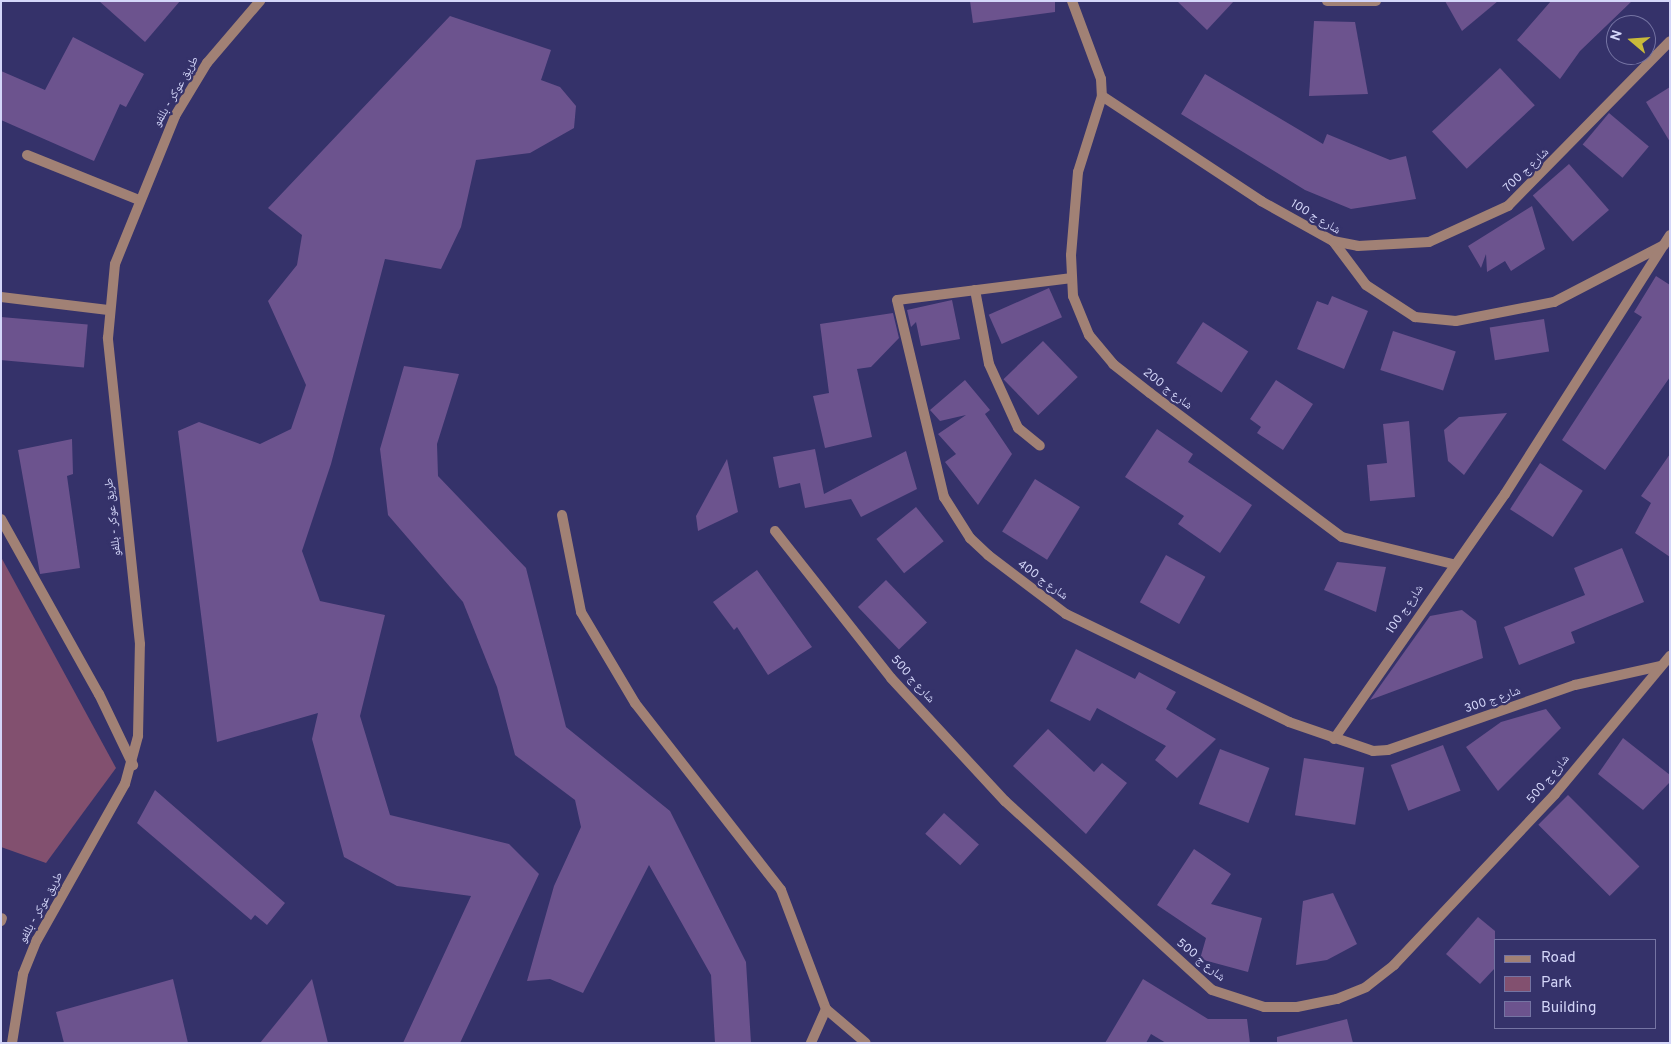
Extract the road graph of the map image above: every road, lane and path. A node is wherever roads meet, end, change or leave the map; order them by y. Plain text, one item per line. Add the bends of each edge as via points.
1 (260, 1) edge
2 (1072, 1) edge
3 (1327, 1) edge
4 (1376, 1) edge
5 (1670, 41) edge
6 (1102, 96) junction
7 (27, 155) dead end
8 (139, 200) junction
9 (1670, 235) edge
10 (1333, 241) junction
11 (1664, 245) junction
12 (1072, 278) junction
13 (975, 290) junction
14 (1, 297) edge
15 (108, 310) junction
16 (1040, 446) dead end
17 (562, 515) dead end
18 (1, 519) edge
19 (775, 531) dead end
20 (1453, 564) junction
21 (1670, 656) edge
22 (1661, 666) junction
23 (1334, 739) junction
24 (133, 765) junction
25 (826, 1009) junction
26 (12, 1043) edge
27 (811, 1043) edge
28 (866, 1043) edge

1 - 8 street, طريق عوكر - بللفو via 207,63 175,116
2 - 6 street via 1098,68
3 - 4 street
5 - 10 street, شارع ج 700 via 1508,206 1429,242 1366,246
6 - 10 street, شارع ج 100 via 1261,201
6 - 12 street, شارع ج 200 via 1078,172
7 - 8 street
8 - 15 street, طريق عوكر - بللفو via 115,264
9 - 11 street, شارع ج 100
10 - 11 street, شارع ج 100 via 1381,298 1415,317 1438,321 1490,317 1554,302
11 - 20 street, شارع ج 100 via 1505,494
12 - 13 street
12 - 20 street, شارع ج 200 via 1078,312 1101,352 1319,522 1355,542
13 - 16 street via 989,364 1018,428
13 - 23 street, شارع ج 400 via 898,300 934,467 944,497 970,538 1066,614
14 - 15 street
15 - 24 street, طريق عوكر - بللفو via 140,644 141,703
17 - 25 street via 581,612 635,703 781,890
18 - 24 street via 99,694
19 - 22 street, شارع ج 500 via 891,678 1005,800 1212,990 1264,1007 1297,1007 1337,999 1366,987 1394,965 1555,794
20 - 23 street, شارع ج 100
21 - 22 street, شارع ج 500
22 - 23 street, شارع ج 300 via 1575,685 1388,750 1373,751
24 - 26 street, طريق عوكر - بللفو via 37,940 23,974
25 - 27 street
25 - 28 street

